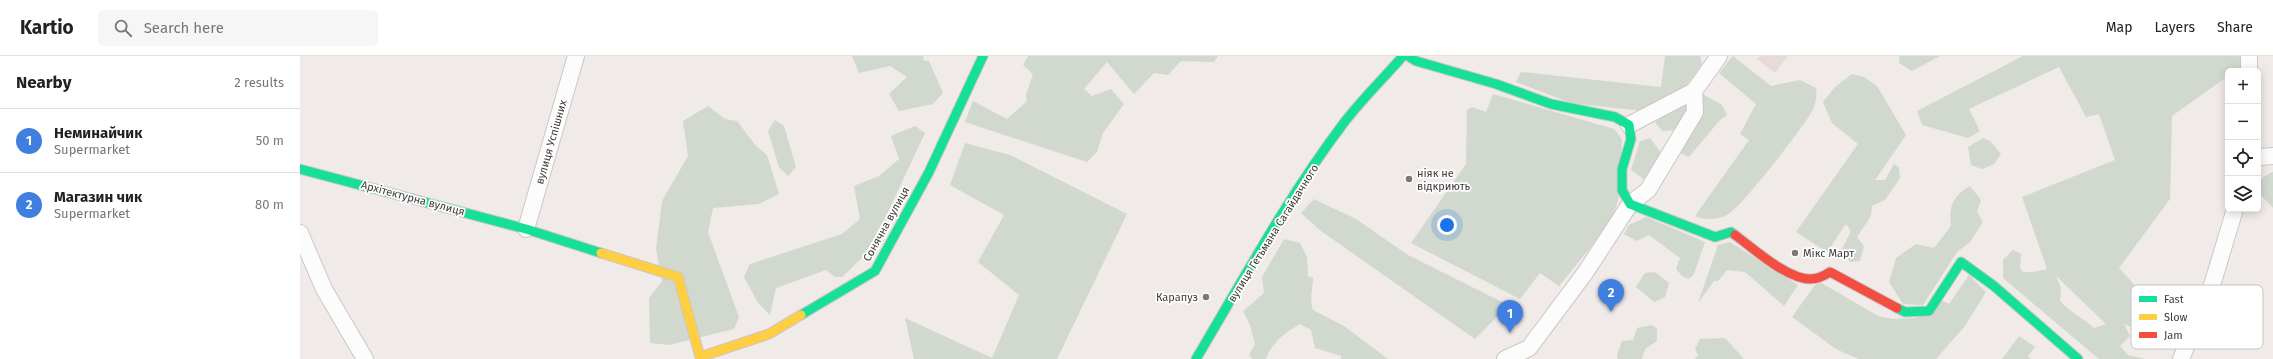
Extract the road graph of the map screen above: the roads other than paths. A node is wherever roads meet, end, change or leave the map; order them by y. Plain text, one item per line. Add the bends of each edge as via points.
1 (576, 56) edge
2 (983, 56) edge
3 (1404, 56) edge
4 (1408, 56) edge
5 (1719, 56) edge
6 (2249, 56) edge
7 (2249, 68) edge
8 (1694, 91) junction
9 (1629, 125) junction
10 (2273, 156) edge
11 (2261, 157) edge
12 (300, 169) edge
13 (1630, 204) junction
14 (2234, 212) edge
15 (526, 229) junction
16 (300, 233) edge
17 (2212, 285) edge
18 (2185, 349) edge
19 (700, 356) joint
20 (365, 359) edge
21 (1196, 359) edge
22 (1505, 359) edge
23 (2078, 359) edge
24 (2181, 359) edge

1 - 15 street, вулиця Успішних
2 - 19 street, Сонячна вулиця via 929,172 875,271 770,334
3 - 21 street, вулиця Гетьмана Сагайдачного via 1343,124 1309,173 1276,223
4 - 9 street via 1551,104 1615,117
5 - 8 street
6 - 7 street
8 - 9 street
8 - 13 street via 1695,112 1682,135 1648,190
9 - 13 street via 1631,139 1622,169 1622,190
10 - 11 street
12 - 15 street, Архітектурна вулиця
13 - 22 street via 1598,254 1529,348
13 - 23 street via 1715,237 1731,232 1793,275 1806,280 1816,279 1830,272 1905,312 1929,311 1961,262 1994,286
14 - 17 street
15 - 19 street, Архітектурна вулиця via 678,277 684,292 692,337
16 - 20 street via 324,290
18 - 24 street

